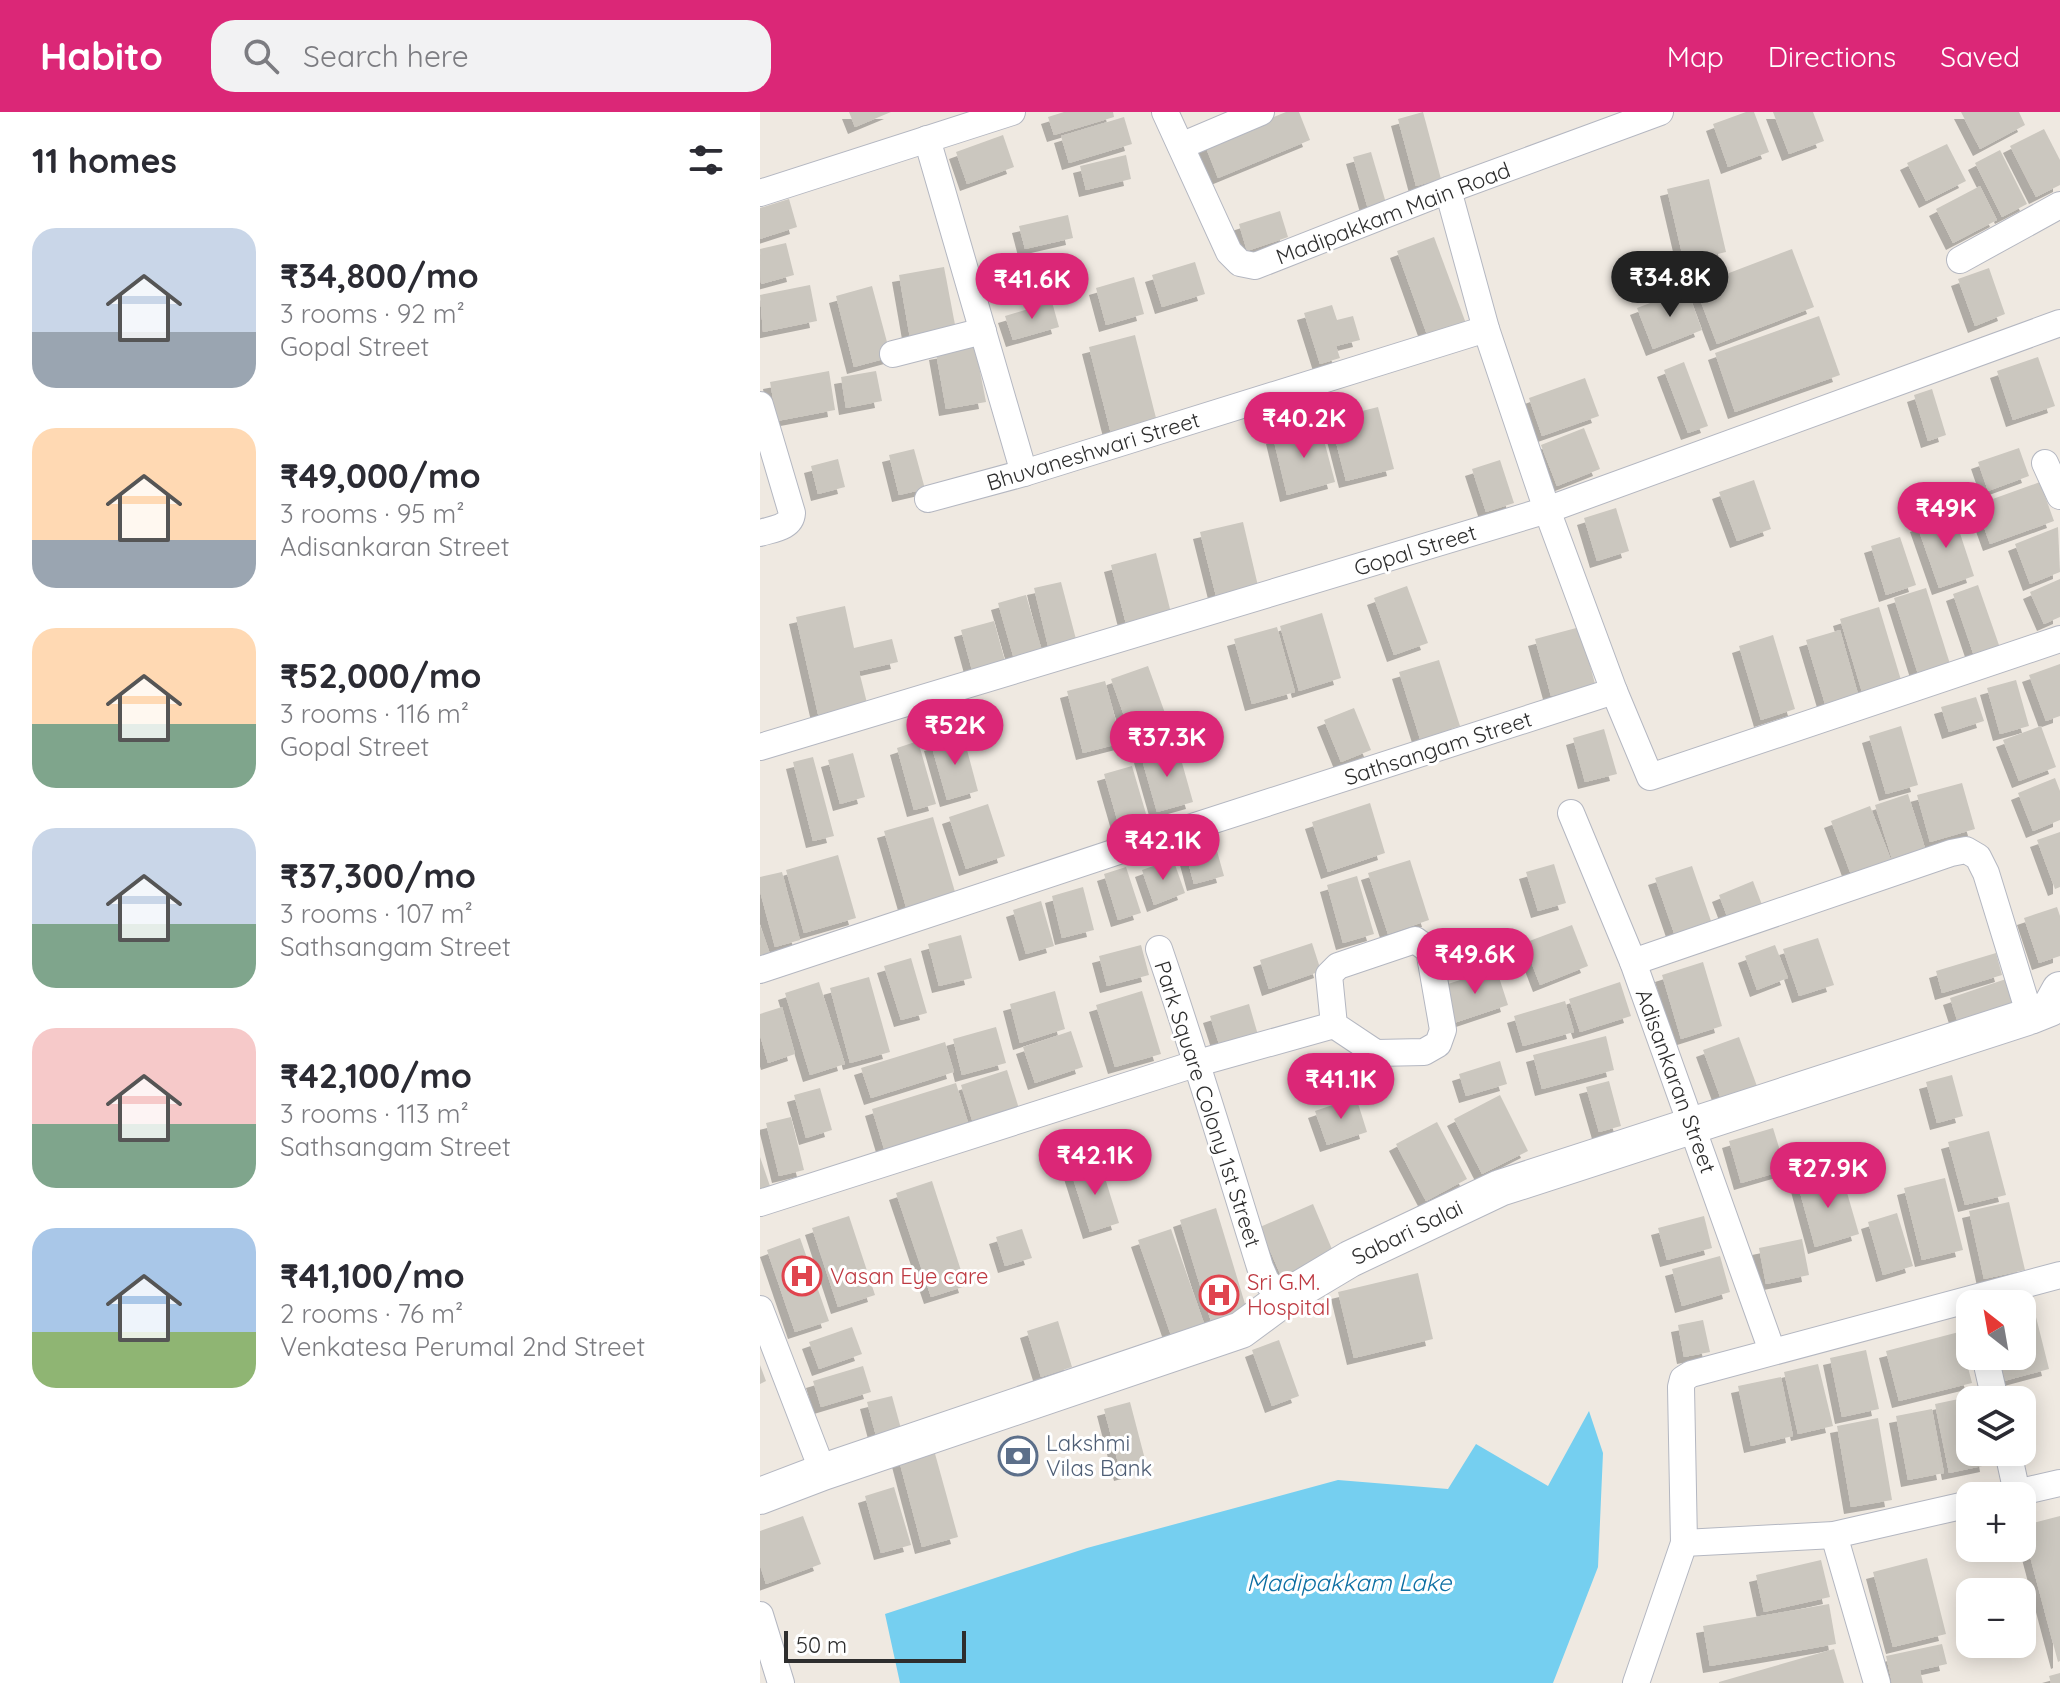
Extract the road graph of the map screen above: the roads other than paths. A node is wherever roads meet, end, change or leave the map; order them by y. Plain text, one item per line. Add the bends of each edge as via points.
1 (1012, 112) edge
2 (1165, 112) edge
3 (1261, 112) edge
4 (1660, 112) edge
5 (927, 139) junction
6 (1181, 146) junction
7 (1448, 190) junction
8 (760, 193) edge
9 (2060, 205) edge
10 (1960, 260) dead end
11 (2060, 323) edge
12 (1486, 329) junction
13 (983, 331) junction
14 (893, 354) dead end
15 (760, 405) edge
16 (2045, 463) dead end
17 (1024, 473) junction
18 (2060, 496) edge
19 (928, 499) dead end
20 (1547, 510) junction
21 (760, 533) edge
22 (2060, 639) edge
23 (1614, 691) junction
24 (760, 747) edge
25 (1571, 813) dead end
26 (1159, 949) dead end
27 (1633, 962) junction
28 (760, 970) edge
29 (2050, 1008) edge
30 (1334, 1025) junction
31 (1198, 1063) junction
32 (1691, 1125) junction
33 (760, 1203) edge
34 (2060, 1275) edge
35 (2007, 1290) edge
36 (1283, 1299) junction
37 (1956, 1304) edge
38 (760, 1309) edge
39 (1772, 1351) junction
40 (823, 1472) junction
41 (2060, 1483) edge
42 (2036, 1488) edge
43 (760, 1496) edge
44 (1956, 1507) edge
45 (1834, 1535) junction
46 (1684, 1543) junction
47 (760, 1615) edge
48 (781, 1683) edge
49 (1636, 1683) edge
50 (1877, 1683) edge

1 - 5 street
2 - 6 street, Madipakkam Main Road
3 - 6 street
4 - 7 street, Madipakkam Main Road
5 - 8 street
5 - 13 street
6 - 7 street, Madipakkam Main Road via 1229,252 1240,263 1255,266
7 - 12 street
9 - 10 street
11 - 20 street, Gopal Street
12 - 17 street, Bhuvaneshwari Street
12 - 20 street
13 - 14 street
13 - 17 street
15 - 21 street via 792,513 787,524
16 - 18 street
17 - 19 street, Bhuvaneshwari Street
20 - 23 street
20 - 24 street, Gopal Street
22 - 23 street via 1650,777
23 - 28 street, Sathsangam Street
25 - 27 street, Adisankaran Street
26 - 31 street, Park Square Colony 1st Street
27 - 29 street via 1966,850 1978,857
27 - 32 street, Adisankaran Street
29 - 32 main road, Sabari Salai
30 - 30 street via 1329,975 1338,966 1415,940 1429,950 1443,1030 1438,1044 1424,1052 1376,1053
30 - 31 street
31 - 33 street
31 - 36 street, Park Square Colony 1st Street via 1260,1267
32 - 36 main road, Sabari Salai via 1500,1188 1350,1259
32 - 39 street, Adisankaran Street
34 - 35 street
36 - 40 main road, Sabari Salai via 1241,1330
37 - 39 street
38 - 40 street
39 - 46 street via 1691,1374 1681,1383
40 - 43 main road, Sabari Salai
41 - 42 street
44 - 45 street
45 - 46 street
45 - 50 street
46 - 49 street
47 - 48 street

